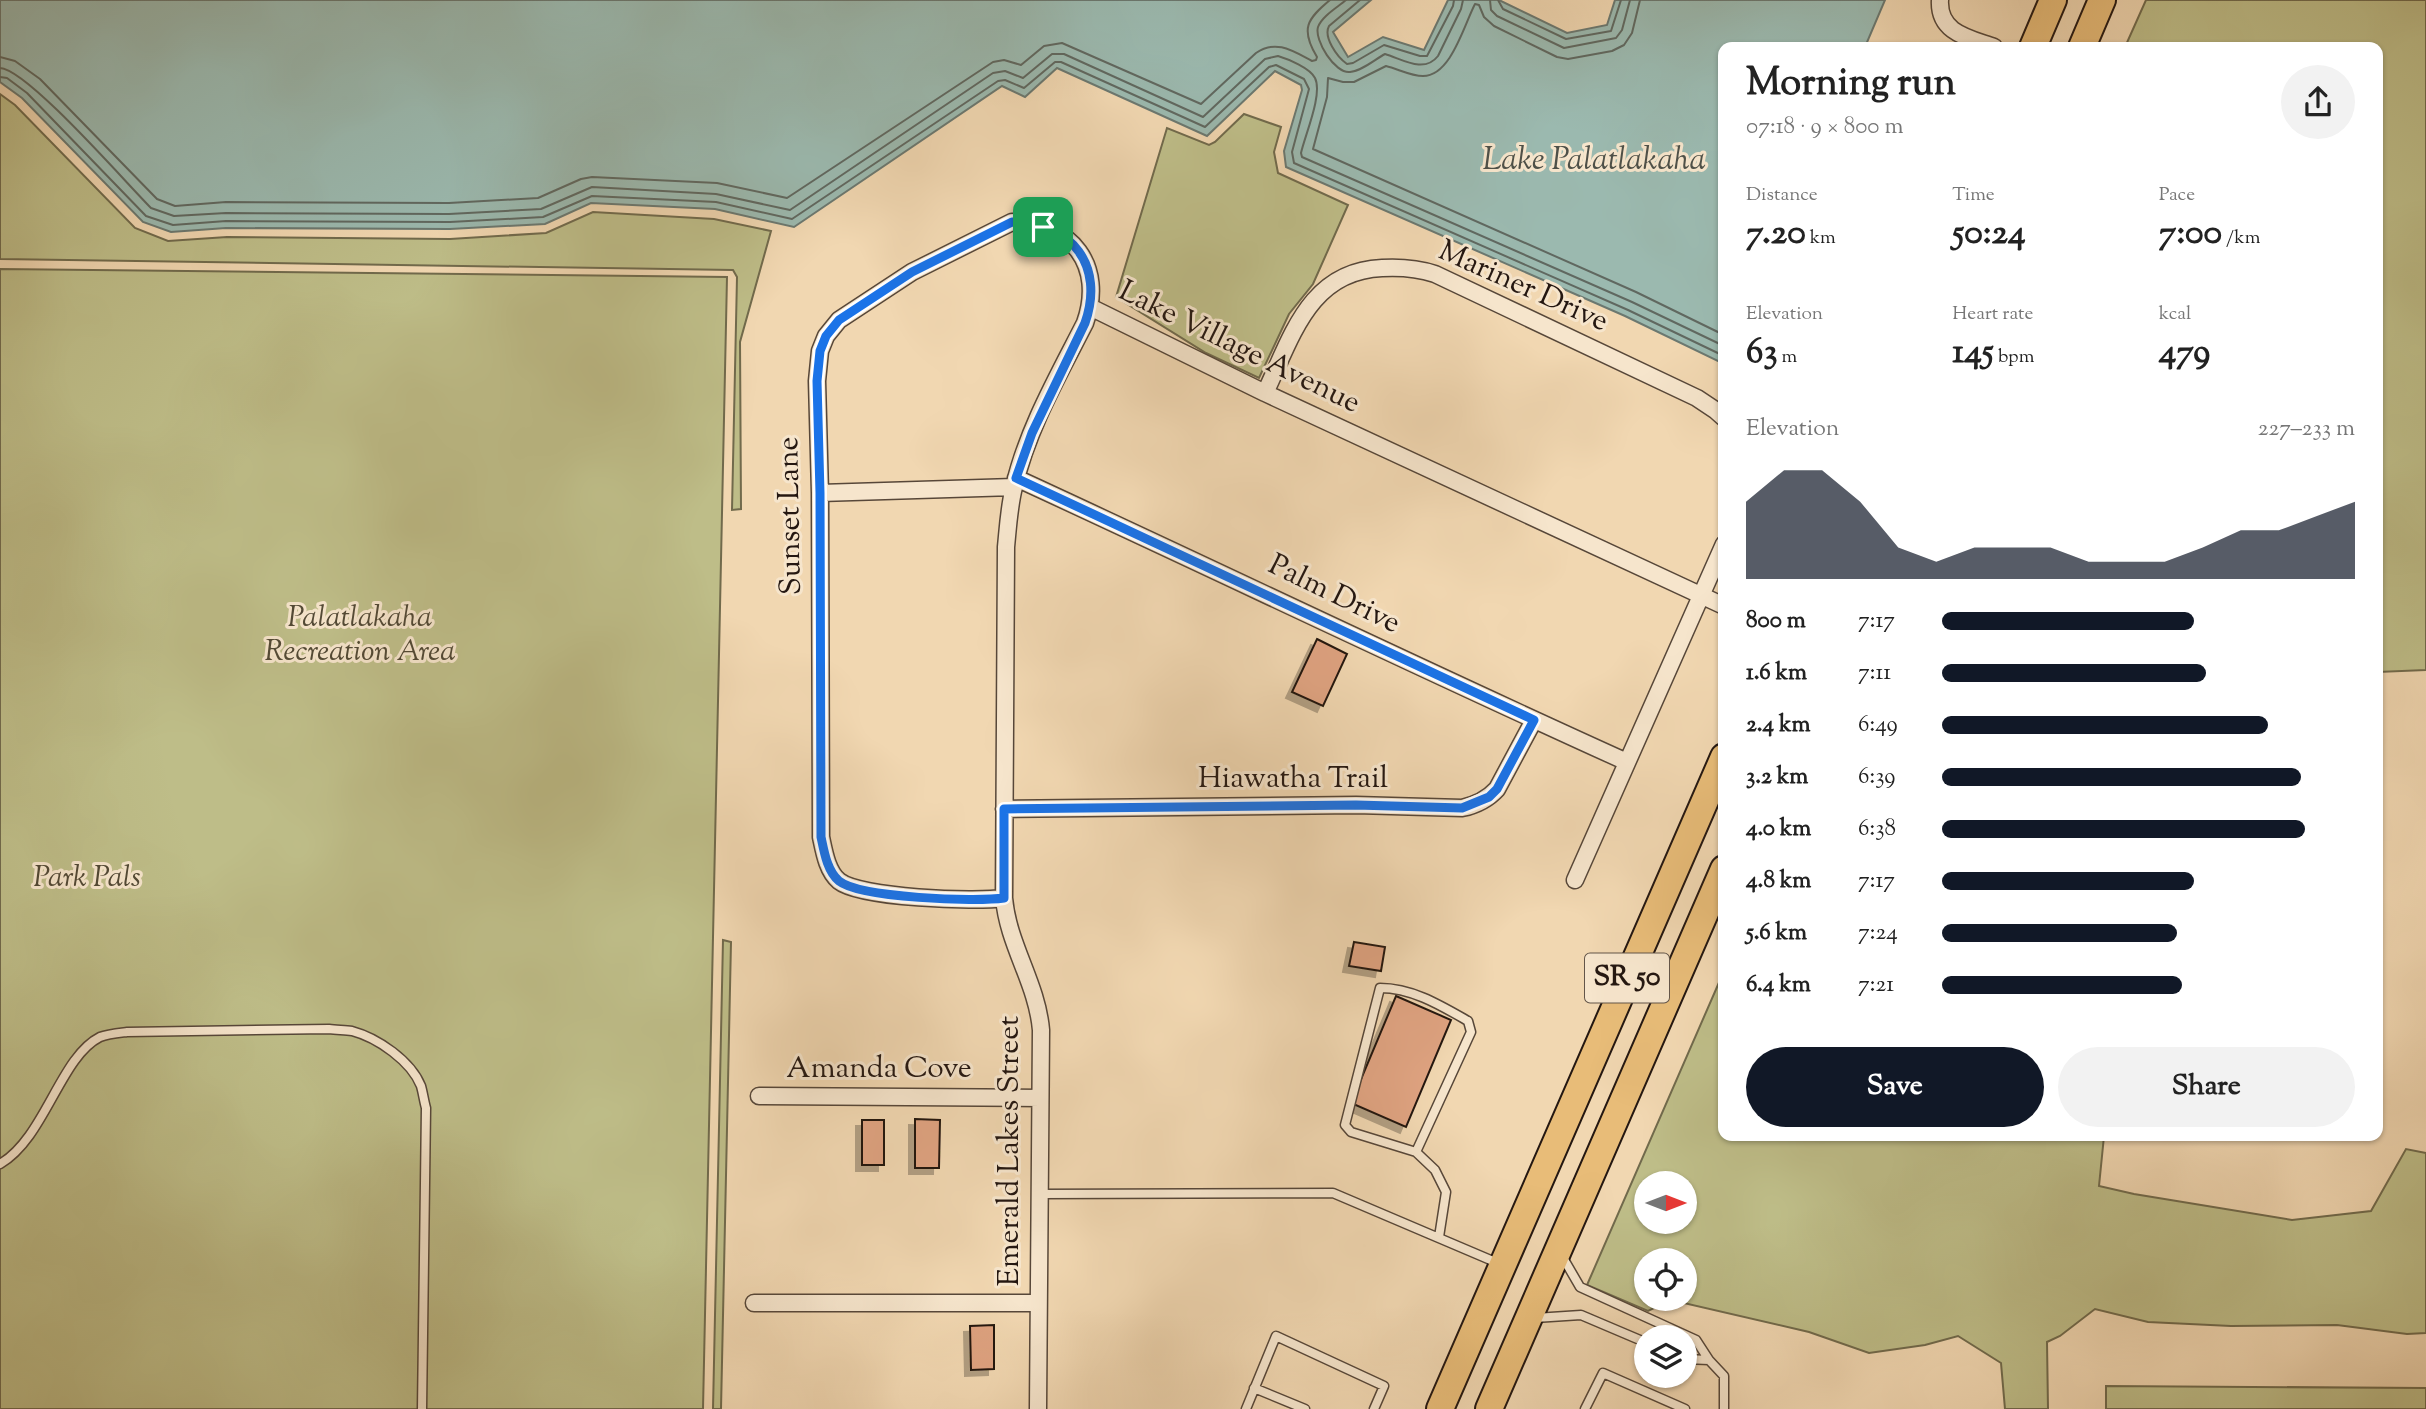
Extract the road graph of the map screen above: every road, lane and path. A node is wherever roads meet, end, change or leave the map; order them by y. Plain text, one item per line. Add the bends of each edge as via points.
1 (1940, 0) edge
2 (2053, 0) edge
3 (2102, 0) edge
4 (1979, 42) edge
5 (2034, 42) edge
6 (2084, 42) edge
7 (1090, 307) junction
8 (1265, 393) junction
9 (1718, 412) edge
10 (1015, 482) junction
11 (820, 493) junction
12 (1718, 558) edge
13 (1702, 597) junction
14 (1718, 604) edge
15 (1534, 720) junction
16 (1628, 762) junction
17 (1718, 771) edge
18 (1004, 809) junction
19 (1575, 880) dead end
20 (1718, 883) edge
21 (1004, 898) junction
22 (759, 1096) dead end
23 (1040, 1098) junction
24 (1416, 1152) junction
25 (0, 1164) edge
26 (1039, 1194) junction
27 (1439, 1237) junction
28 (1559, 1249) junction
29 (1503, 1265) junction
30 (754, 1303) dead end
31 (1038, 1303) junction
32 (1528, 1319) junction
33 (1634, 1337) edge
34 (1697, 1360) edge
35 (1709, 1360) junction
36 (1254, 1388) junction
37 (1041, 1407) edge
38 (422, 1409) edge
39 (1246, 1409) edge
40 (1305, 1409) edge
41 (1374, 1409) edge
42 (1440, 1409) edge
43 (1489, 1409) edge
44 (1585, 1409) edge
45 (1685, 1409) edge
46 (1724, 1409) edge

1 - 4 street via 1945,23 1956,34
2 - 5 highway
3 - 6 highway
7 - 8 street, Lake Village Avenue
7 - 10 street, Lake Village Avenue via 1032,433
7 - 11 street, Sunset Lane via 1089,269 1069,239 1029,222 1012,222 912,272 839,320 820,351
8 - 9 street, Mariner Drive via 1300,319 1332,282 1371,268 1400,267 1435,274
8 - 13 street, Lake Village Avenue
10 - 11 street, Palm Drive
10 - 15 street, Palm Drive
10 - 18 street, Lake Village Avenue via 1006,547
11 - 21 street, Sunset Lane via 821,837 833,874 840,882 878,893
12 - 13 street
13 - 14 street, Lake Village Avenue
13 - 16 street
15 - 16 street, Palm Drive
15 - 18 street, Hiawatha Trail via 1497,789 1462,808
16 - 19 street
17 - 29 highway, SR 50
18 - 21 street, Lake Village Avenue
20 - 28 highway, SR 50
21 - 23 street, Emerald Lakes Street via 1013,942 1036,996
22 - 23 street, Amanda Cove
23 - 26 street, Emerald Lakes Street
24 - 24 lane via 1351,1132 1345,1125 1380,988 1396,988 1434,1002 1468,1021 1471,1032
24 - 27 lane via 1435,1170 1446,1192
25 - 38 lane via 42,1118 79,1052 101,1037 127,1032 329,1029 371,1039 411,1069 426,1108
26 - 27 lane via 1333,1193
26 - 31 street, Emerald Lakes Street
27 - 29 lane
28 - 32 highway, SR 50
28 - 35 lane via 1580,1287 1696,1340
29 - 42 highway, SR 50
30 - 31 street
31 - 37 street, Emerald Lakes Street
32 - 33 lane via 1581,1315
32 - 43 highway, SR 50
34 - 35 lane
35 - 46 lane via 1724,1376
36 - 39 lane
36 - 40 lane
36 - 41 lane via 1276,1336 1384,1386
44 - 45 lane via 1603,1373

